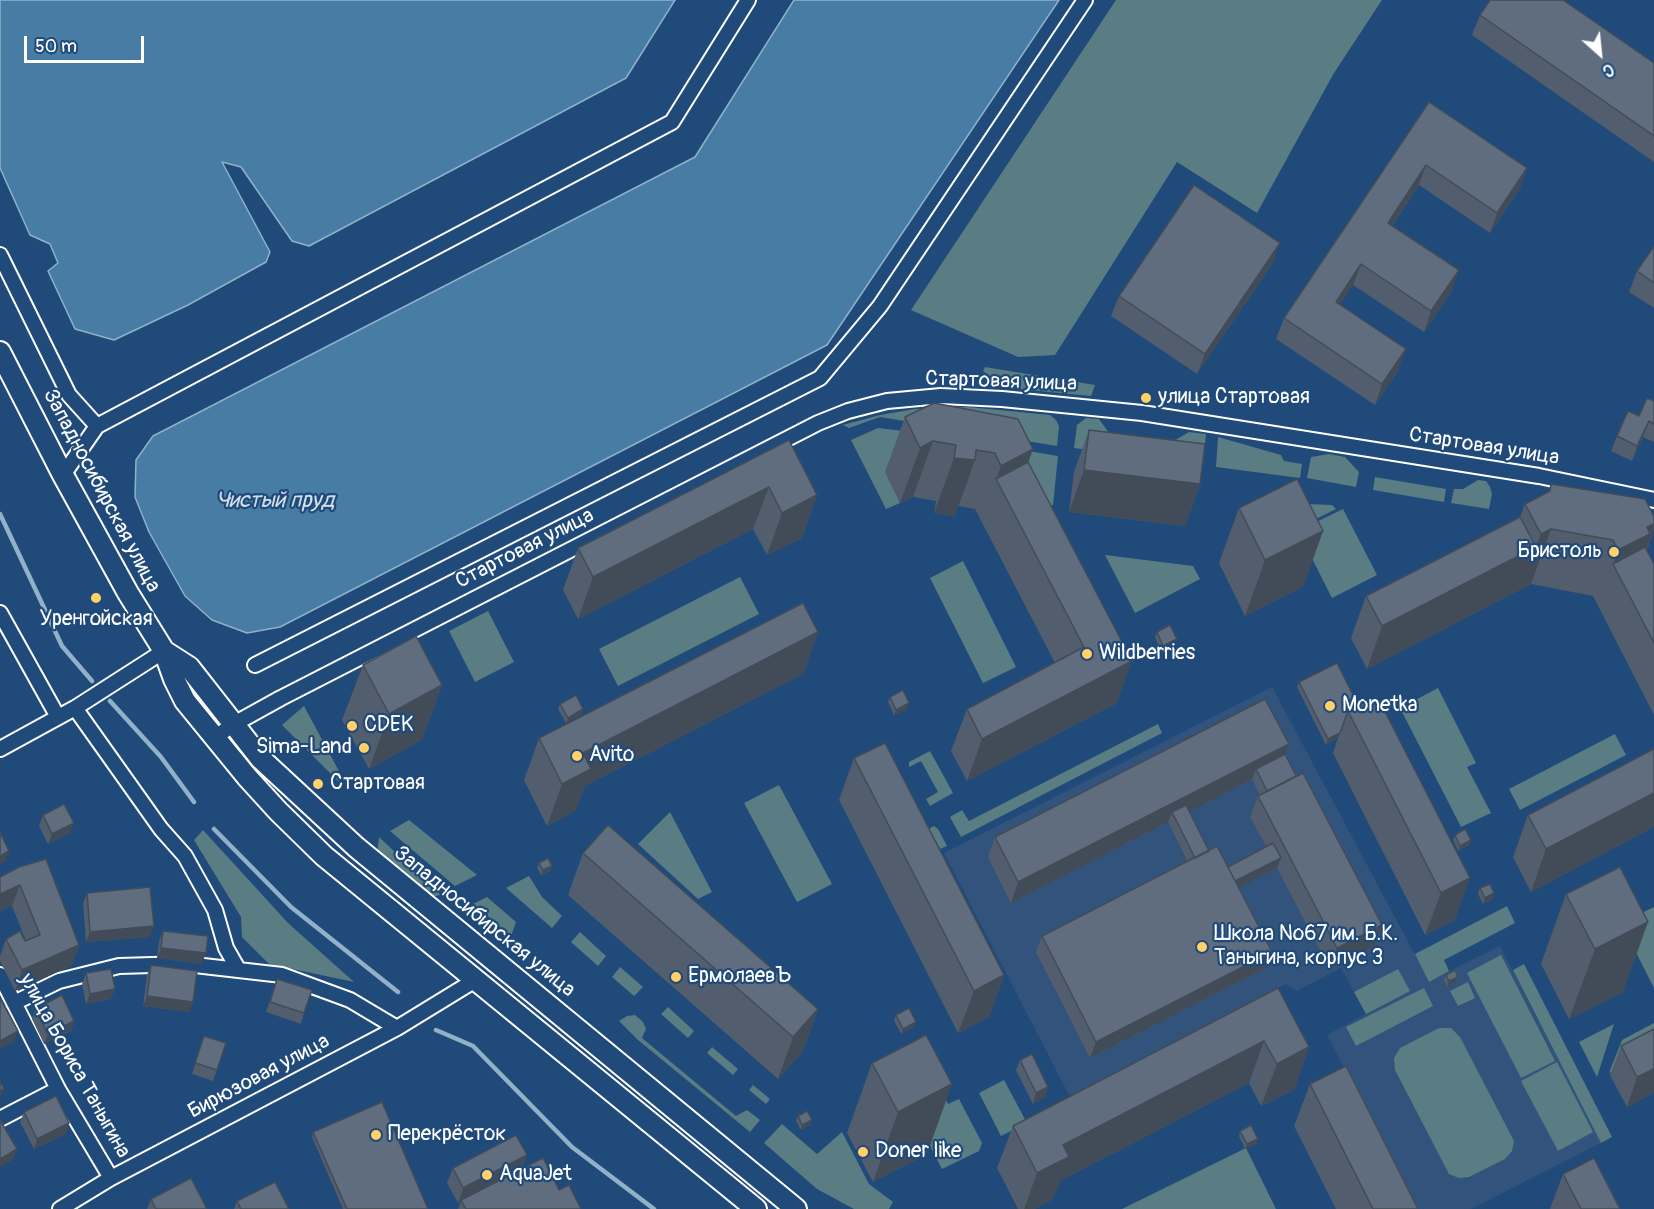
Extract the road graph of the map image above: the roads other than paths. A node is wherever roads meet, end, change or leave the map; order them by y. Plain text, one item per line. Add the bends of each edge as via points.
1 (748, 0) edge
2 (1085, 0) edge
3 (0, 255) edge
4 (0, 352) edge
5 (97, 426) junction
6 (63, 475) junction
7 (1654, 500) edge
8 (0, 613) edge
9 (164, 651) junction
10 (255, 665) dead end
11 (75, 708) junction
12 (58, 717) junction
13 (234, 724) junction
14 (214, 738) junction
15 (0, 748) edge
16 (238, 969) junction
17 (0, 975) edge
18 (477, 979) junction
19 (15, 1003) junction
20 (397, 1028) junction
21 (58, 1089) junction
22 (0, 1119) edge
23 (111, 1178) junction
24 (750, 1207) edge
25 (60, 1209) edge
26 (796, 1209) edge

1 - 5 street via 672,122
2 - 10 street via 880,306 820,378
3 - 5 street via 69,395
4 - 6 main road, Западносибирская улица
5 - 6 street
6 - 9 main road, Западносибирская улица
7 - 13 street, Стартовая улица via 1539,476 1131,412 941,396 887,401 818,423
8 - 12 street
9 - 11 street
9 - 13 main road, Западносибирская улица via 189,667
9 - 14 main road, Западносибирская улица via 185,701
11 - 12 street
11 - 16 street via 161,829 185,856 215,910 226,948
12 - 15 street
13 - 14 street, Стартовая улица
13 - 26 main road, Западносибирская улица via 261,759 356,847
14 - 18 main road, Западносибирская улица via 324,856
16 - 19 street via 186,964 119,966 59,981
16 - 20 street via 282,975 350,1000
17 - 19 street, улица Бориса Таныгина
18 - 20 street, Бирюзовая улица
18 - 24 main road, Западносибирская улица
19 - 21 street, улица Бориса Таныгина
20 - 23 street, Бирюзовая улица
21 - 22 street
21 - 23 street, улица Бориса Таныгина
23 - 25 street, Бирюзовая улица

